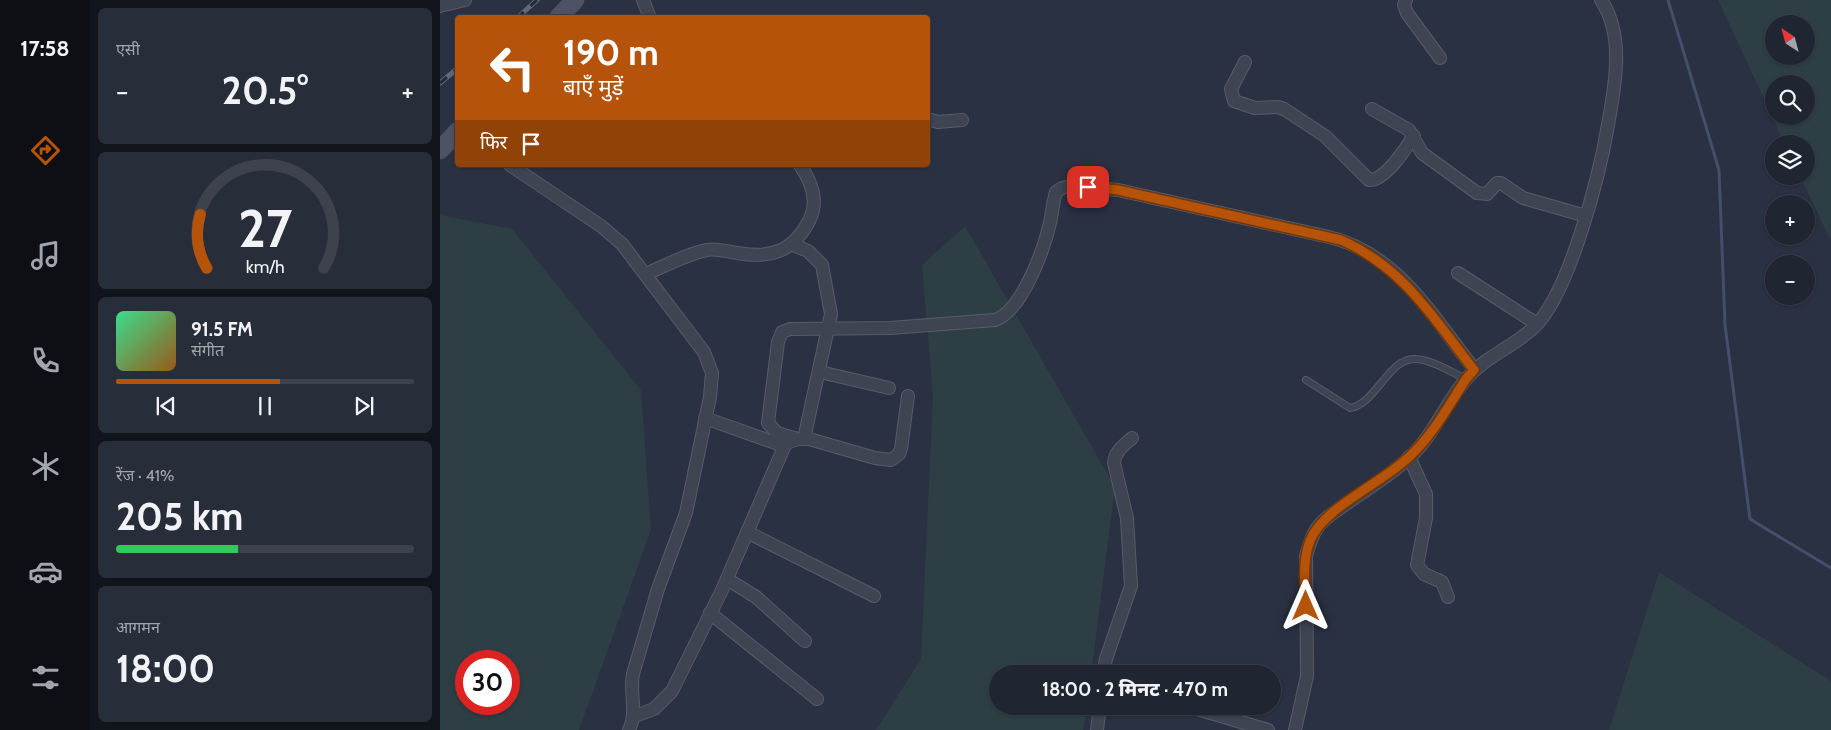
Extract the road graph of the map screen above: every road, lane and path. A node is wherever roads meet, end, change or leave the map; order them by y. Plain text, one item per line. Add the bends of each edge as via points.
1 (465, 0) edge
2 (575, 0) edge
3 (643, 0) edge
4 (1406, 0) edge
5 (1602, 0) edge
6 (440, 6) edge
7 (561, 15) edge
8 (649, 15) edge
9 (1440, 58) dead end
10 (1245, 62) dead end
11 (1372, 108) dead end
12 (930, 120) edge
13 (962, 120) dead end
14 (455, 134) edge
15 (1414, 136) junction
16 (440, 150) edge
17 (513, 167) edge
18 (801, 167) edge
19 (1586, 216) junction
20 (793, 245) junction
21 (1458, 273) dead end
22 (646, 274) junction
23 (1537, 324) junction
24 (829, 329) junction
25 (820, 372) junction
26 (1470, 375) junction
27 (1306, 380) dead end
28 (889, 388) dead end
29 (908, 396) dead end
30 (705, 418) junction
31 (1132, 438) dead end
32 (801, 439) junction
33 (785, 445) junction
34 (1410, 457) junction
35 (747, 532) junction
36 (727, 578) junction
37 (874, 596) dead end
38 (1448, 598) dead end
39 (710, 613) junction
40 (805, 641) dead end
41 (1105, 665) edge
42 (817, 699) dead end
43 (634, 712) junction
44 (1099, 715) edge
45 (1217, 715) edge
46 (629, 730) edge
47 (1097, 730) edge
48 (1268, 730) edge
49 (1295, 730) edge

1 - 6 street
2 - 7 main road
3 - 8 street
4 - 9 street via 1404,7 1407,13
5 - 19 street via 1614,32 1614,92 1603,155
10 - 15 street via 1231,89 1234,101 1255,108 1284,109 1325,136 1369,180 1375,180 1388,169
11 - 15 street
12 - 13 street
14 - 16 main road
15 - 19 street via 1418,148 1427,158 1477,193 1487,194 1501,183 1522,198
17 - 22 street via 601,226 622,244
18 - 20 street via 811,184 814,206 805,229
19 - 23 street via 1549,309
20 - 22 street via 776,252 756,254 709,250
20 - 24 street via 808,251 822,265 830,306
21 - 23 street
22 - 30 street via 708,360 712,373
23 - 26 street
24 - 25 street
24 - 26 street via 890,328 1002,318 1034,270 1044,245 1056,192 1071,186 1099,187 1329,237 1355,246 1390,269 1414,292
24 - 32 street via 790,329 780,334 768,424 777,433
25 - 28 street
25 - 32 street
26 - 27 lane via 1410,360 1397,367 1362,404 1350,408
26 - 34 street
29 - 32 street via 901,449 891,460
30 - 33 street
30 - 43 street via 686,513 635,667 631,686
31 - 41 street via 1118,450 1114,464 1127,518 1131,586
32 - 33 street
33 - 35 street
34 - 38 street via 1426,494 1426,518 1417,565 1424,574 1442,582
34 - 49 street via 1322,522 1310,541 1305,588 1307,676
35 - 36 street
35 - 37 street
36 - 39 street
36 - 40 street via 756,597
39 - 42 street
39 - 43 street via 672,691 654,710
43 - 46 street
44 - 47 street
45 - 48 street

